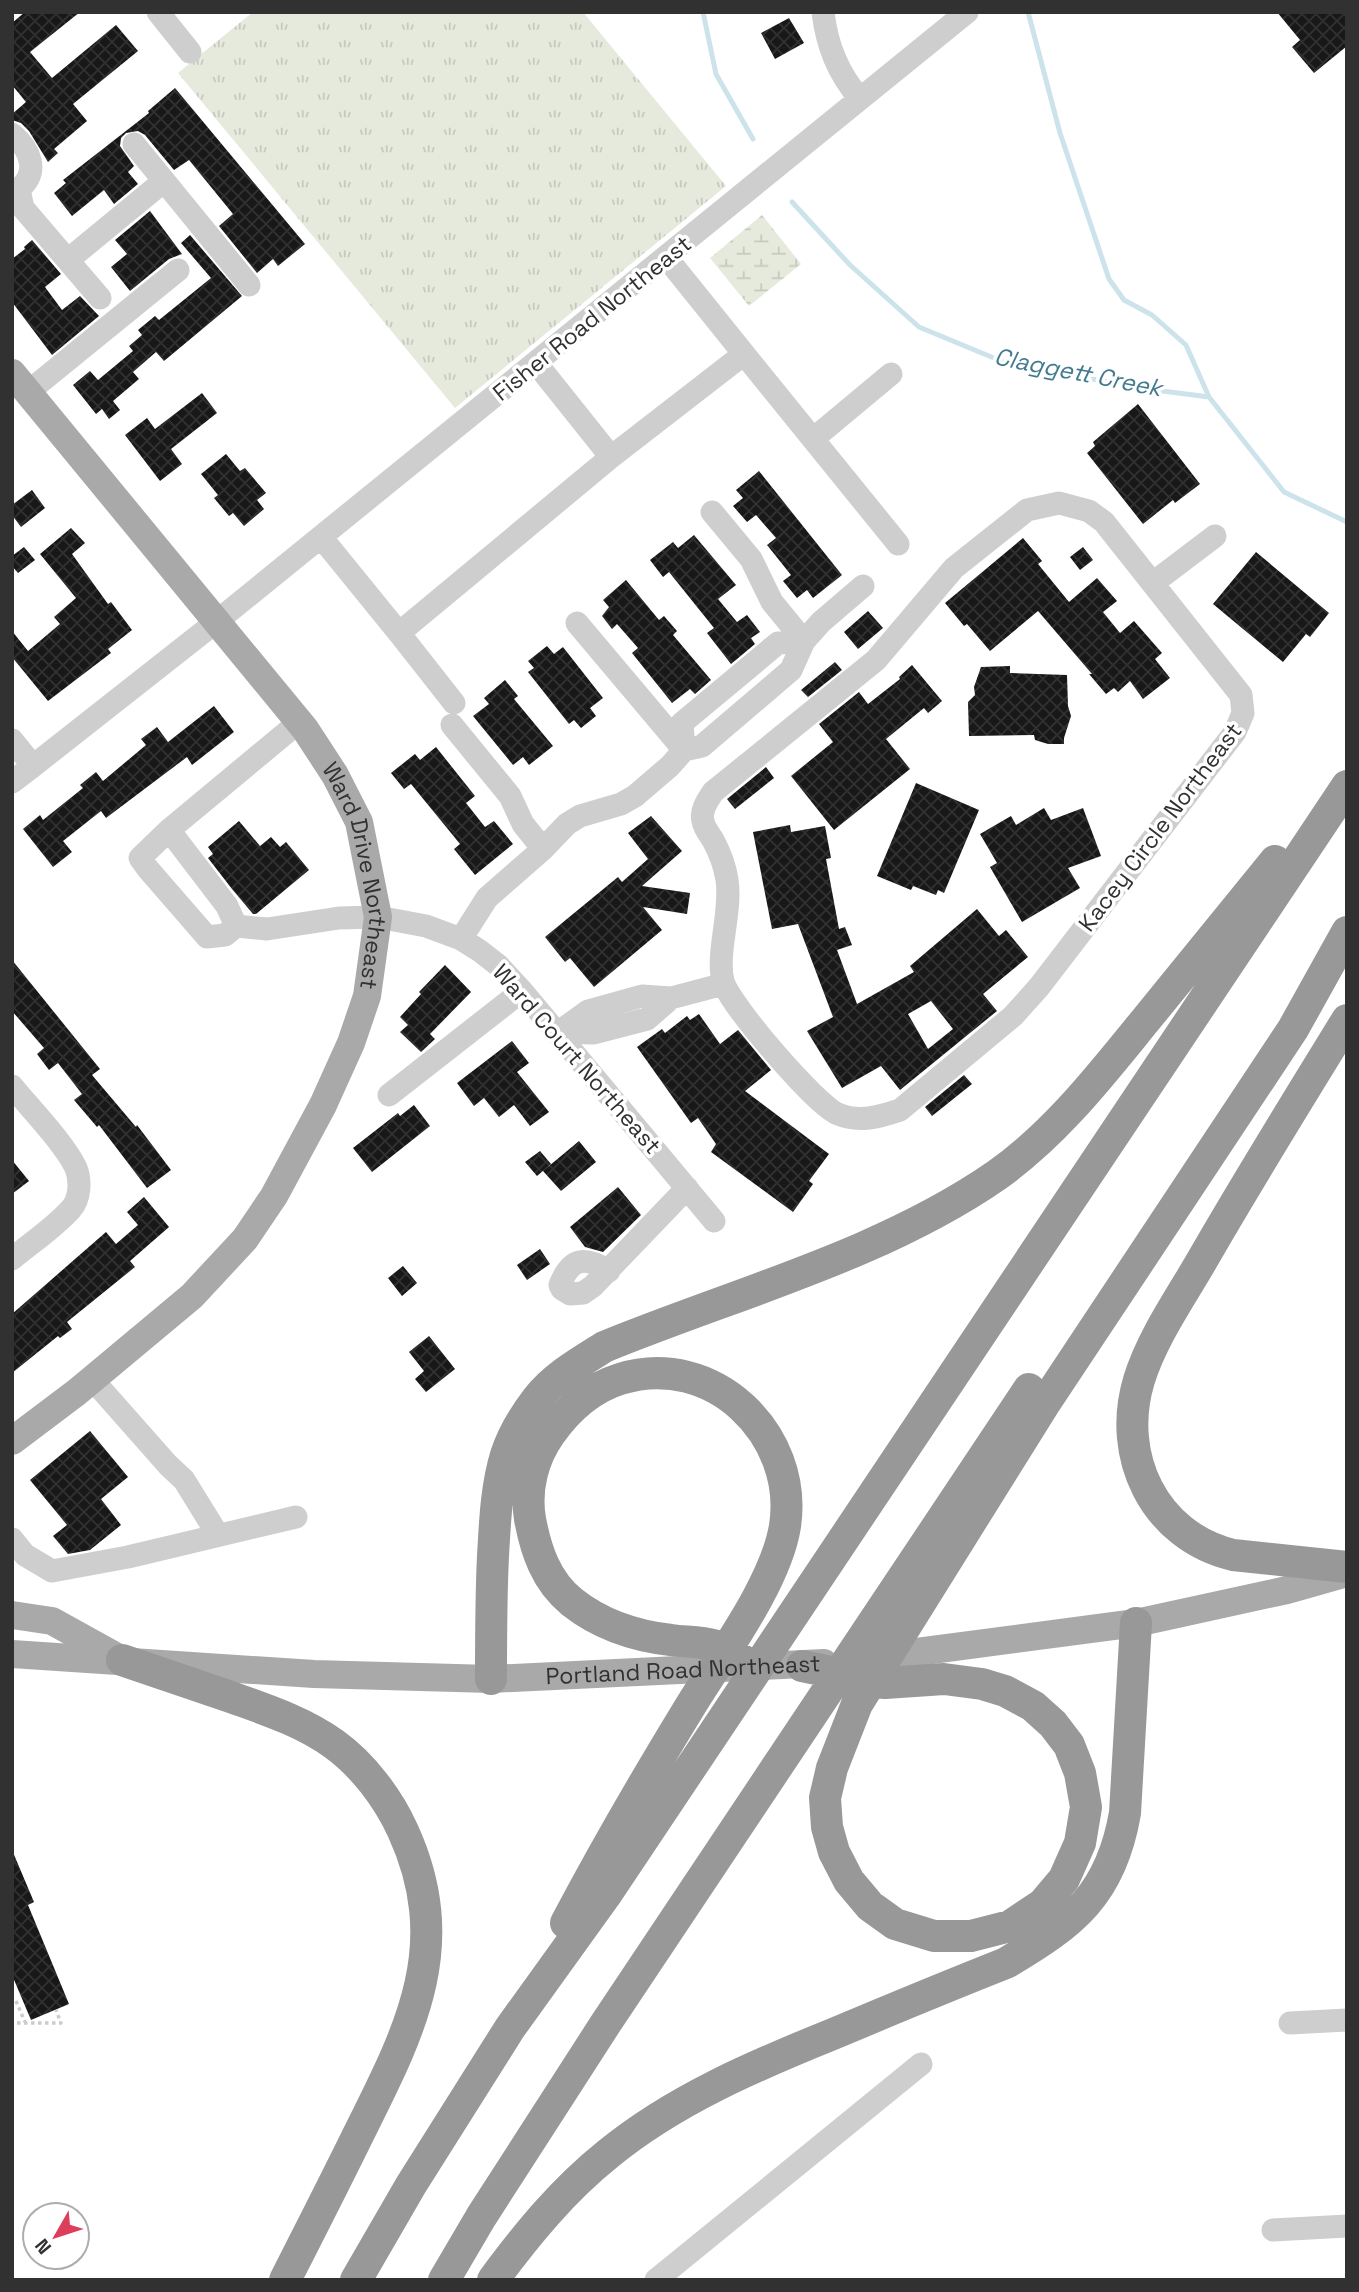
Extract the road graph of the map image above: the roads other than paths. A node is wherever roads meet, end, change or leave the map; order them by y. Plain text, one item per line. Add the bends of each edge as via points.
1 (158, 12) edge
2 (823, 12) edge
3 (967, 12) edge
4 (190, 52) dead end
5 (860, 99) junction
6 (12, 134) edge
7 (134, 144) dead end
8 (164, 181) junction
9 (17, 201) edge
10 (666, 257) junction
11 (68, 260) junction
12 (178, 270) dead end
13 (249, 285) dead end
14 (100, 298) dead end
15 (744, 354) junction
16 (536, 363) junction
17 (891, 374) dead end
18 (20, 383) edge
19 (813, 439) junction
20 (611, 457) junction
21 (712, 512) dead end
22 (1215, 536) dead end
23 (321, 537) junction
24 (898, 544) dead end
25 (1153, 583) junction
26 (863, 586) dead end
27 (216, 622) junction
28 (577, 623) dead end
29 (399, 633) junction
30 (804, 641) junction
31 (299, 722) junction
32 (12, 740) edge
33 (684, 750) junction
34 (33, 766) junction
35 (1347, 774) edge
36 (12, 782) edge
37 (1347, 786) edge
38 (169, 830) junction
39 (543, 849) junction
40 (1347, 915) edge
41 (378, 917) junction
42 (236, 926) junction
43 (1347, 932) edge
44 (461, 939) junction
45 (724, 984) junction
46 (522, 991) junction
47 (1347, 1020) edge
48 (559, 1032) junction
49 (12, 1086) edge
50 (389, 1095) dead end
51 (687, 1188) junction
52 (714, 1221) dead end
53 (12, 1259) edge
54 (609, 1271) dead end
55 (92, 1379) junction
56 (12, 1441) edge
57 (296, 1517) dead end
58 (219, 1535) junction
59 (12, 1539) edge
60 (1347, 1567) edge
61 (1347, 1573) edge
62 (12, 1615) edge
63 (1136, 1623) junction
64 (12, 1654) edge
65 (122, 1660) junction
66 (802, 1666) junction
67 (755, 1668) junction
68 (491, 1679) junction
69 (1347, 2020) edge
70 (1290, 2023) dead end
71 (510, 2028) junction
72 (921, 2064) dead end
73 (1347, 2226) edge
74 (1273, 2230) dead end
75 (647, 2279) edge
76 (285, 2280) edge
77 (356, 2280) edge
78 (444, 2280) edge
79 (493, 2280) edge

1 - 4 street
2 - 5 street via 833,58
3 - 5 street, Fisher Road Northeast
5 - 10 street, Fisher Road Northeast
6 - 9 street via 31,163 31,174
7 - 8 street
8 - 11 street
8 - 13 street
9 - 11 street
10 - 15 street
10 - 16 street, Fisher Road Northeast
11 - 14 street
12 - 18 street
15 - 19 street
15 - 20 street
16 - 20 street
16 - 23 street, Fisher Road Northeast
17 - 19 street
18 - 27 main road, Ward Drive Northeast
19 - 24 street
20 - 29 street
21 - 30 street via 751,559 772,602
22 - 25 street
23 - 27 street, Fisher Road Northeast
23 - 29 street
25 - 45 street, Kacey Circle Northeast via 1104,522 1089,511 1059,503 1027,510 954,568 876,660 713,792 704,805 702,820 724,862 728,883 721,968
25 - 45 street, Kacey Circle Northeast via 1241,695 1243,713 1227,743 1013,1016 900,1110 857,1120 836,1114 798,1080
26 - 30 street
27 - 31 main road, Ward Drive Northeast
27 - 34 street, Fisher Road Northeast
28 - 33 street
29 - 39 street
30 - 33 street via 778,643 682,723
31 - 38 street
31 - 41 main road, Ward Drive Northeast via 335,775 359,822
32 - 34 street
33 - 39 street via 635,796 573,820
34 - 36 street, Fisher Road Northeast
35 - 68 highway via 1100,1076 1048,1132 999,1174 890,1235 604,1347 573,1366 538,1397 506,1453 499,1481
37 - 71 highway via 605,1896
38 - 42 street via 227,906
38 - 42 street via 140,858 207,937 226,935
39 - 44 street via 487,898
40 - 78 highway via 612,2014
41 - 42 street, Ward Court Northeast via 267,929
41 - 44 street, Ward Court Northeast via 426,926
41 - 55 main road, Ward Drive Northeast via 367,996 351,1043 274,1196 245,1239 192,1296
43 - 66 highway via 1293,1029 1043,1406 857,1704 842,1739 825,1798 827,1827 849,1881 870,1906 895,1924 934,1936 971,1936 1010,1926 1043,1904 1064,1879 1080,1843 1086,1807 1069,1745 1053,1724 1033,1706 982,1684 944,1679 886,1683
44 - 46 street, Ward Court Northeast via 498,965
45 - 48 street via 671,998 647,1019 593,1033
46 - 48 street, Ward Court Northeast
46 - 50 street
47 - 60 highway via 1157,1337 1139,1380 1132,1444 1153,1499 1190,1538 1233,1555
48 - 51 street, Ward Court Northeast
49 - 53 street via 67,1154 79,1182 73,1208
51 - 52 street, Ward Court Northeast
51 - 54 street
55 - 56 main road, Ward Drive Northeast
55 - 58 street via 184,1480
57 - 58 street
58 - 59 street via 51,1571 25,1555
61 - 63 main road, Portland Road Northeast
62 - 65 main road via 51,1621
63 - 66 main road, Portland Road Northeast
63 - 79 highway via 1121,1837 1107,1875 1084,1906 1042,1942 1006,1963 760,2064 668,2111 607,2154 573,2185 528,2233
64 - 65 main road, Portland Road Northeast
65 - 68 main road, Portland Road Northeast via 314,1674
65 - 76 highway via 292,1720 334,1744 378,1789 397,1817 417,1865 427,1946 416,2004 396,2059
66 - 67 main road, Portland Road Northeast
67 - 68 main road, Portland Road Northeast
67 - 71 highway via 712,1644 628,1631 596,1618 561,1592 548,1574 534,1545 528,1508 531,1477 542,1446 580,1401 620,1379 648,1375 696,1380 731,1396 764,1431 782,1469 785,1526 771,1571 754,1602 590,1877
69 - 70 street
71 - 77 highway
72 - 75 street
73 - 74 street

